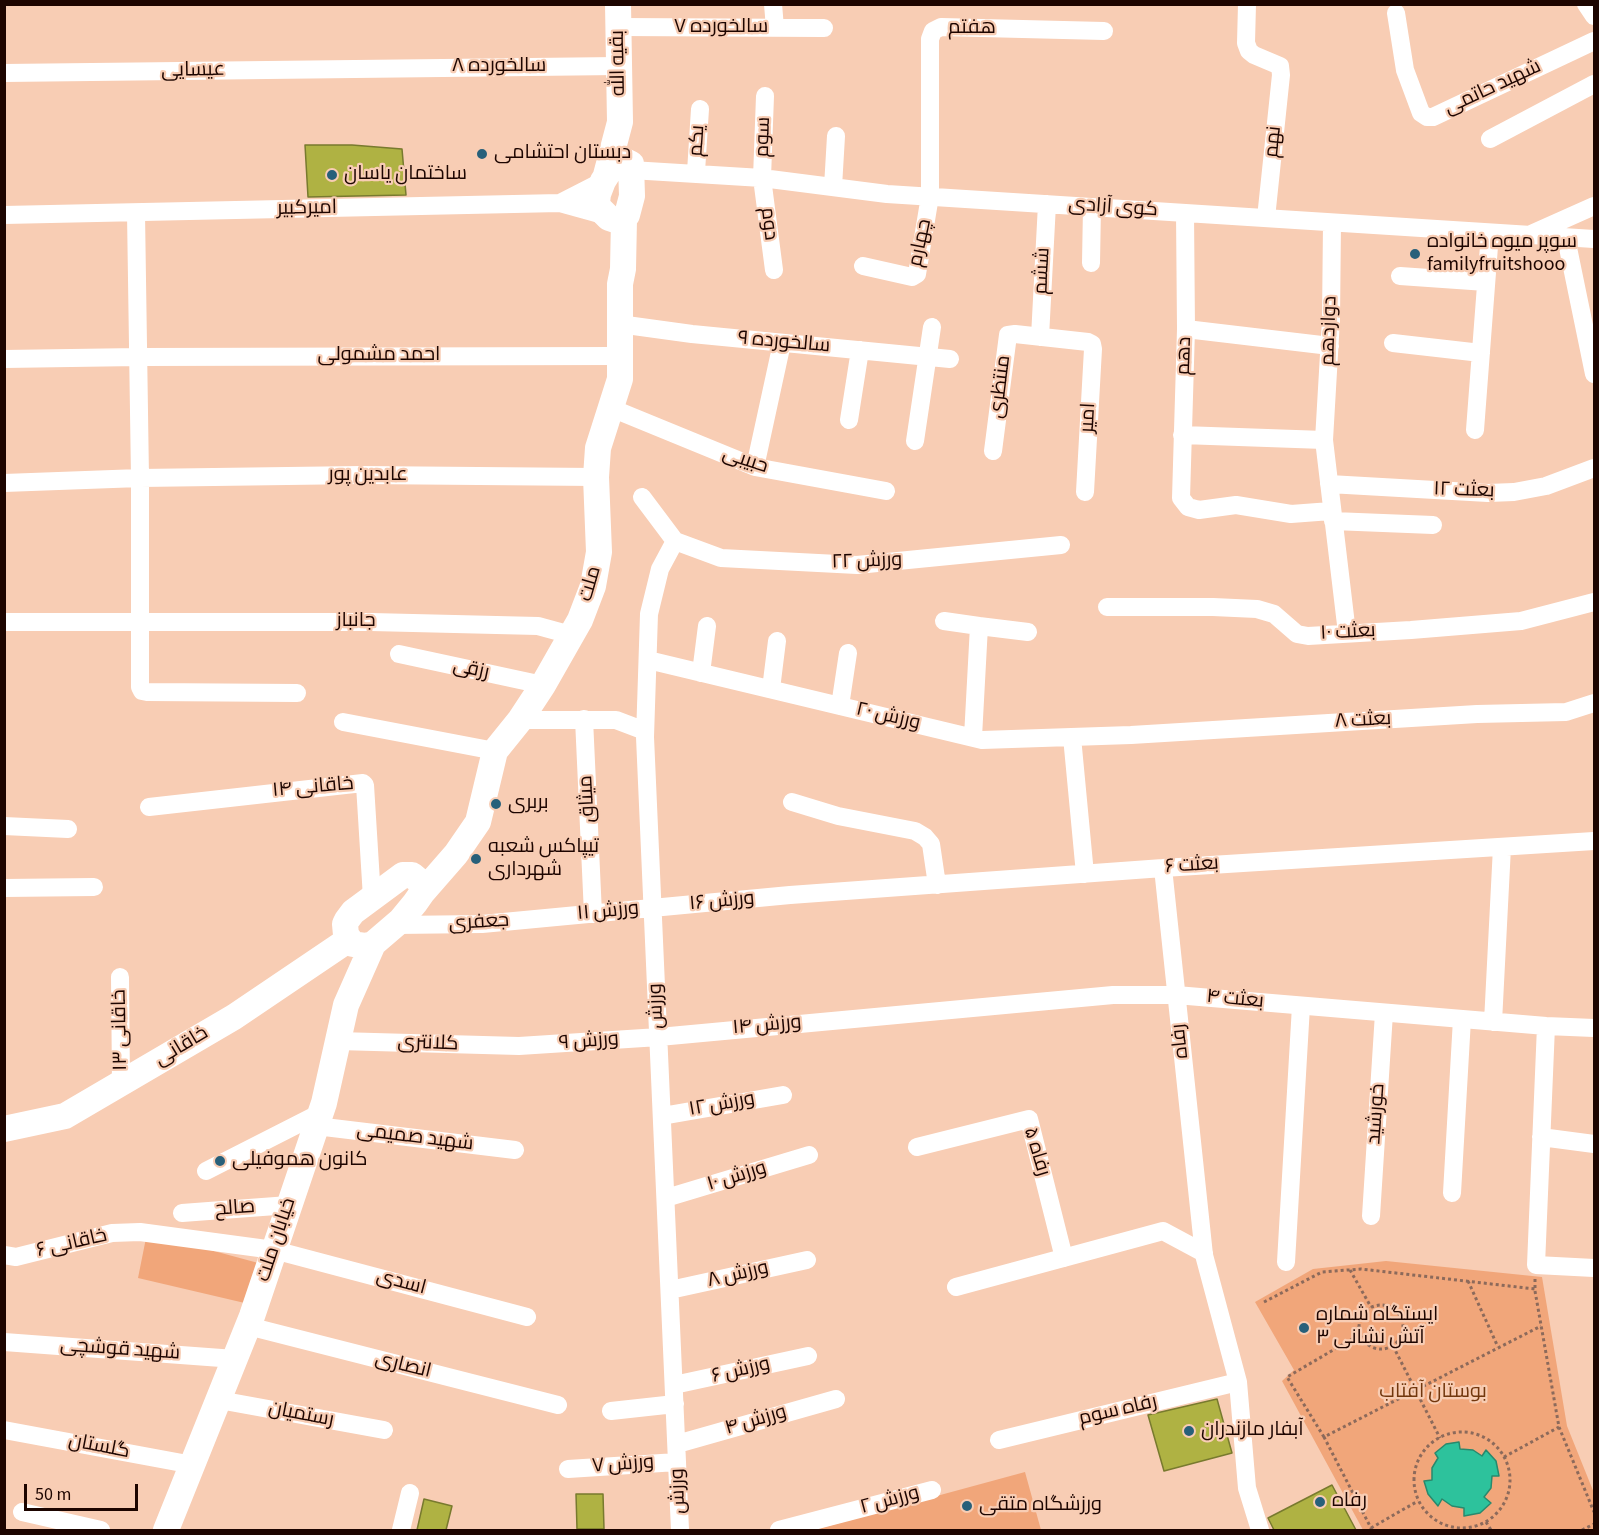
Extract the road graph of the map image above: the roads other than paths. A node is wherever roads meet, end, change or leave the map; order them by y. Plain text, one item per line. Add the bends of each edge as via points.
1 (773, 4) edge
2 (1246, 4) edge
3 (1586, 4) edge
4 (1396, 13) dead end
5 (618, 16) edge
6 (1594, 16) edge
7 (776, 28) junction
8 (824, 28) dead end
9 (1104, 31) dead end
10 (1594, 41) edge
11 (618, 66) junction
12 (381, 68) joint
13 (4, 74) edge
14 (1594, 84) edge
15 (765, 96) dead end
16 (700, 109) dead end
17 (620, 122) junction
18 (836, 136) dead end
19 (1490, 139) dead end
20 (631, 167) junction
21 (696, 172) junction
22 (604, 178) junction
23 (762, 178) junction
24 (833, 187) junction
25 (930, 196) junction
26 (560, 203) junction
27 (1047, 204) junction
28 (1594, 206) edge
29 (1092, 207) junction
30 (136, 213) junction
31 (1185, 213) junction
32 (4, 215) edge
33 (614, 218) junction
34 (1266, 218) junction
35 (1332, 223) junction
36 (1490, 233) junction
37 (1528, 236) junction
38 (1566, 238) junction
39 (1594, 239) edge
40 (1091, 263) dead end
41 (863, 266) dead end
42 (774, 270) dead end
43 (1400, 276) dead end
44 (1486, 282) junction
45 (619, 324) junction
46 (932, 327) dead end
47 (1186, 329) junction
48 (1040, 337) junction
49 (782, 343) junction
50 (1394, 343) dead end
51 (1092, 344) joint
52 (1330, 346) junction
53 (860, 350) junction
54 (1481, 353) junction
55 (619, 356) junction
56 (926, 356) junction
57 (138, 357) junction
58 (950, 358) dead end
59 (4, 359) edge
60 (1594, 374) edge
61 (610, 408) junction
62 (849, 420) dead end
63 (1475, 430) dead end
64 (1182, 435) junction
65 (1324, 440) junction
66 (915, 441) dead end
67 (993, 451) dead end
68 (755, 467) junction
69 (1594, 468) edge
70 (596, 477) junction
71 (140, 478) junction
72 (4, 483) edge
73 (1329, 484) junction
74 (886, 491) dead end
75 (1085, 492) dead end
76 (642, 497) dead end
77 (1332, 516) junction
78 (1434, 525) dead end
79 (675, 542) junction
80 (1061, 545) dead end
81 (1594, 602) edge
82 (1107, 607) dead end
83 (944, 621) dead end
84 (4, 622) edge
85 (140, 622) junction
86 (706, 626) dead end
87 (979, 626) junction
88 (1028, 632) dead end
89 (1347, 633) junction
90 (571, 635) junction
91 (777, 641) dead end
92 (848, 653) dead end
93 (399, 654) dead end
94 (648, 660) junction
95 (701, 673) junction
96 (543, 685) junction
97 (771, 690) junction
98 (297, 693) dead end
99 (1594, 703) edge
100 (840, 706) junction
101 (584, 719) junction
102 (520, 720) junction
103 (343, 722) dead end
104 (645, 732) junction
105 (1131, 735) joint
106 (974, 737) junction
107 (1072, 737) junction
108 (495, 751) junction
109 (792, 802) dead end
110 (149, 807) dead end
111 (4, 826) edge
112 (68, 829) dead end
113 (1594, 841) edge
114 (1502, 847) junction
115 (456, 854) junction
116 (1163, 868) junction
117 (1084, 874) junction
118 (403, 875) junction
119 (937, 885) junction
120 (94, 887) dead end
121 (4, 888) edge
122 (422, 893) junction
123 (790, 895) joint
124 (372, 898) junction
125 (653, 908) junction
126 (593, 914) junction
127 (564, 917) joint
128 (395, 925) junction
129 (361, 942) junction
130 (120, 977) dead end
131 (1176, 995) junction
132 (1301, 1006) junction
133 (1384, 1013) junction
134 (875, 1017) joint
135 (1462, 1019) junction
136 (1493, 1022) junction
137 (1546, 1026) junction
138 (1594, 1028) edge
139 (658, 1037) junction
140 (338, 1041) junction
141 (519, 1046) joint
142 (121, 1083) junction
143 (783, 1095) dead end
144 (662, 1116) junction
145 (318, 1119) junction
146 (10, 1124) edge
147 (1541, 1137) junction
148 (1594, 1144) edge
149 (917, 1147) dead end
150 (515, 1150) dead end
151 (809, 1155) dead end
152 (206, 1171) dead end
153 (1452, 1194) dead end
154 (666, 1198) junction
155 (289, 1205) junction
156 (182, 1213) dead end
157 (1371, 1216) dead end
158 (274, 1250) junction
159 (1204, 1253) junction
160 (4, 1255) edge
161 (1064, 1258) junction
162 (807, 1260) dead end
163 (1286, 1262) dead end
164 (1594, 1268) edge
165 (956, 1287) dead end
166 (670, 1290) junction
167 (527, 1317) dead end
168 (248, 1326) junction
169 (4, 1342) edge
170 (808, 1356) dead end
171 (235, 1359) junction
172 (1238, 1382) junction
173 (674, 1385) junction
174 (836, 1399) dead end
175 (219, 1400) junction
176 (675, 1404) junction
177 (558, 1405) dead end
178 (611, 1411) dead end
179 (4, 1430) edge
180 (384, 1430) dead end
181 (999, 1440) dead end
182 (677, 1453) junction
183 (193, 1465) junction
184 (568, 1469) dead end
185 (932, 1490) dead end
186 (410, 1493) dead end
187 (22, 1512) dead end
188 (101, 1530) edge
189 (166, 1530) edge
190 (401, 1530) edge
191 (680, 1530) edge
192 (779, 1530) edge
193 (1260, 1530) edge

1 - 7 street
2 - 34 street, نهم via 1249,51 1280,66 1281,75
3 - 6 street
4 - 10 street, شهید حاتمی via 1405,70 1421,113 1427,117
5 - 7 street, سالخورده ۷
5 - 11 main road, بقیه الله
7 - 8 street, سالخورده ۷
9 - 25 street, هفتم via 941,27 933,31
11 - 12 street, سالخورده ۸
11 - 17 main road, بقیه الله
12 - 13 street, عیسایی
14 - 19 street
15 - 23 street, سوم
16 - 21 street, یکم
17 - 20 main road
17 - 22 main road
18 - 24 street
20 - 21 street, کوی آزادی
20 - 22 main road via 625,161 615,162
20 - 33 main road via 630,210
21 - 23 street, کوی آزادی
22 - 26 street
22 - 33 main road via 597,203
23 - 24 street, کوی آزادی
23 - 42 street, دوم
24 - 25 street, کوی آزادی
25 - 27 street, کوی آزادی
25 - 41 street, چهارم via 917,274 912,277
26 - 30 street, امیرکبیر
26 - 33 street, امیرکبیر
27 - 29 street, کوی آزادی
27 - 48 street, ششم
28 - 37 street
29 - 31 street, کوی آزادی
29 - 40 street
30 - 32 street, امیرکبیر
30 - 57 street
31 - 34 street, کوی آزادی
31 - 47 street, دهم
33 - 45 main road, ملت
34 - 35 street, کوی آزادی
35 - 36 street, کوی آزادی
35 - 52 street, دوازدهم
36 - 37 street, کوی آزادی
36 - 44 street
37 - 38 street, کوی آزادی
38 - 39 street, کوی آزادی
38 - 60 street
43 - 44 street
44 - 54 street
45 - 49 street, سالخورده ۹
45 - 55 main road, ملت
46 - 56 street
47 - 52 street
47 - 64 street, دهم
48 - 51 street, منتظری
48 - 67 street, منتظری via 1008,336
49 - 53 street, سالخورده ۹
49 - 68 street
50 - 54 street
51 - 75 street, امیر
52 - 65 street, دوازدهم
53 - 56 street, سالخورده ۹
53 - 62 street
54 - 63 street
55 - 57 street, احمد مشمولی
55 - 61 main road, ملت via 620,379
56 - 58 street, سالخورده ۹
56 - 66 street
57 - 59 street, احمد مشمولی
57 - 71 street
61 - 68 street, حبیبی
61 - 70 main road, ملت via 598,448
64 - 65 street
64 - 77 street, دهم via 1181,498 1188,507 1199,510 1236,505
65 - 73 street, دوازدهم
68 - 74 street, حبیبی
69 - 73 street, بعثت ۱۲ via 1546,486 1514,492
70 - 71 street, عابدین پور
70 - 90 main road, ملت via 599,552 594,586
71 - 72 street, عابدین پور
71 - 85 street
73 - 77 street, دوازدهم
76 - 79 street
77 - 78 street
77 - 89 street, دوازدهم
79 - 80 street, ورزش ۲۲ via 721,558 857,565
79 - 94 street, ورزش via 660,569 649,614
81 - 89 street, بعثت ۱۰ via 1521,621
82 - 89 street, بعثت ۱۰ via 1257,609 1274,614 1298,634
83 - 87 street
84 - 85 street, جانباز
85 - 90 street, جانباز via 538,626
85 - 98 street via 142,691
86 - 95 street
87 - 88 street
87 - 106 street
90 - 96 main road, ملت
91 - 97 street
92 - 100 street
93 - 96 street, رزقی
94 - 95 street, ورزش ۲۰
94 - 104 street, ورزش
95 - 97 street, ورزش ۲۰
96 - 102 main road, ملت
97 - 100 street, ورزش ۲۰
99 - 105 street, بعثت ٨ via 1566,712
100 - 106 street, ورزش ۲۰
101 - 102 street
101 - 104 street via 616,720
101 - 126 street, میثاق
102 - 108 main road, ملت
103 - 108 street
104 - 125 street, ورزش
105 - 107 street, ورزش ۲۰
106 - 107 street, ورزش ۲۰
107 - 117 street
108 - 115 main road, ملت via 478,822
109 - 119 street via 838,816 915,831 931,844
110 - 124 street, خاقانی ۱۴ via 363,783
111 - 112 street
113 - 114 street, بعثت ۶
114 - 116 street, بعثت ۶
114 - 136 street
115 - 118 main road
115 - 122 main road, ملت
116 - 117 street, بعثت ۶
116 - 131 street, رفاه
117 - 119 street, بعثت ۶
118 - 122 main road via 418,880
118 - 124 main road
119 - 123 street, بعثت ۶
120 - 121 street
122 - 128 main road, خاقانی
123 - 125 street, ورزش ۱۶
124 - 129 main road via 347,920 345,929
125 - 126 street, ورزش ۱۱
125 - 139 street, ورزش
126 - 127 street, ورزش ۱۱
127 - 128 street, جعفری via 483,924
128 - 129 main road, خاقانی
129 - 140 main road, خیابان ملت
129 - 142 main road, خاقانی
130 - 142 street, خاقانی ۱۳
131 - 132 street, بعثت ۴
131 - 134 street, بعثت ۴ via 1113,995
131 - 159 street, رفاه
132 - 133 street, بعثت ۴
132 - 163 street
133 - 135 street, بعثت ۴
133 - 157 street, خورشید
134 - 139 street, ورزش ۱۴
135 - 136 street, بعثت ۴
135 - 153 street
136 - 137 street, بعثت ۴
137 - 138 street, بعثت ۴
137 - 147 street
139 - 141 street, ورزش ۹
139 - 144 street, ورزش
140 - 141 street, کلانتری
140 - 145 main road, خیابان ملت
142 - 146 main road, خاقانی via 65,1116
143 - 144 street, ورزش ۱۲
144 - 154 street, ورزش
145 - 150 street, شهید صمیمی
145 - 152 street
145 - 155 main road, خیابان ملت
147 - 148 street
147 - 164 street via 1536,1266
149 - 161 street, رفاه ۵ via 1029,1119
151 - 154 street, ورزش ۱۰
154 - 166 street, ورزش
155 - 156 street, صالح
155 - 158 main road, خیابان ملت
158 - 160 street, خاقانی ۶ via 140,1232 111,1233 16,1257
158 - 167 street, اسدی
158 - 168 main road, خیابان ملت
159 - 161 street via 1163,1231
159 - 172 street, رفاه
161 - 165 street
162 - 166 street, ورزش ۸
166 - 173 street, ورزش
168 - 171 main road, خیابان ملت
168 - 177 street, انصاری
169 - 171 street, شهید قوشچی
170 - 173 street, ورزش ۶
171 - 175 main road, خیابان ملت
172 - 181 street, رفاه سوم
172 - 193 street, رفاه via 1247,1488
173 - 176 street, ورزش
174 - 182 street, ورزش ۴
175 - 180 street, رستمیان
175 - 183 main road, خیابان ملت
176 - 178 street
176 - 182 street, ورزش
179 - 183 street, گلستان
182 - 184 street, ورزش ۷
182 - 191 street, ورزش
183 - 189 main road, خیابان ملت
185 - 192 street, ورزش ۲
186 - 190 street
187 - 188 street

